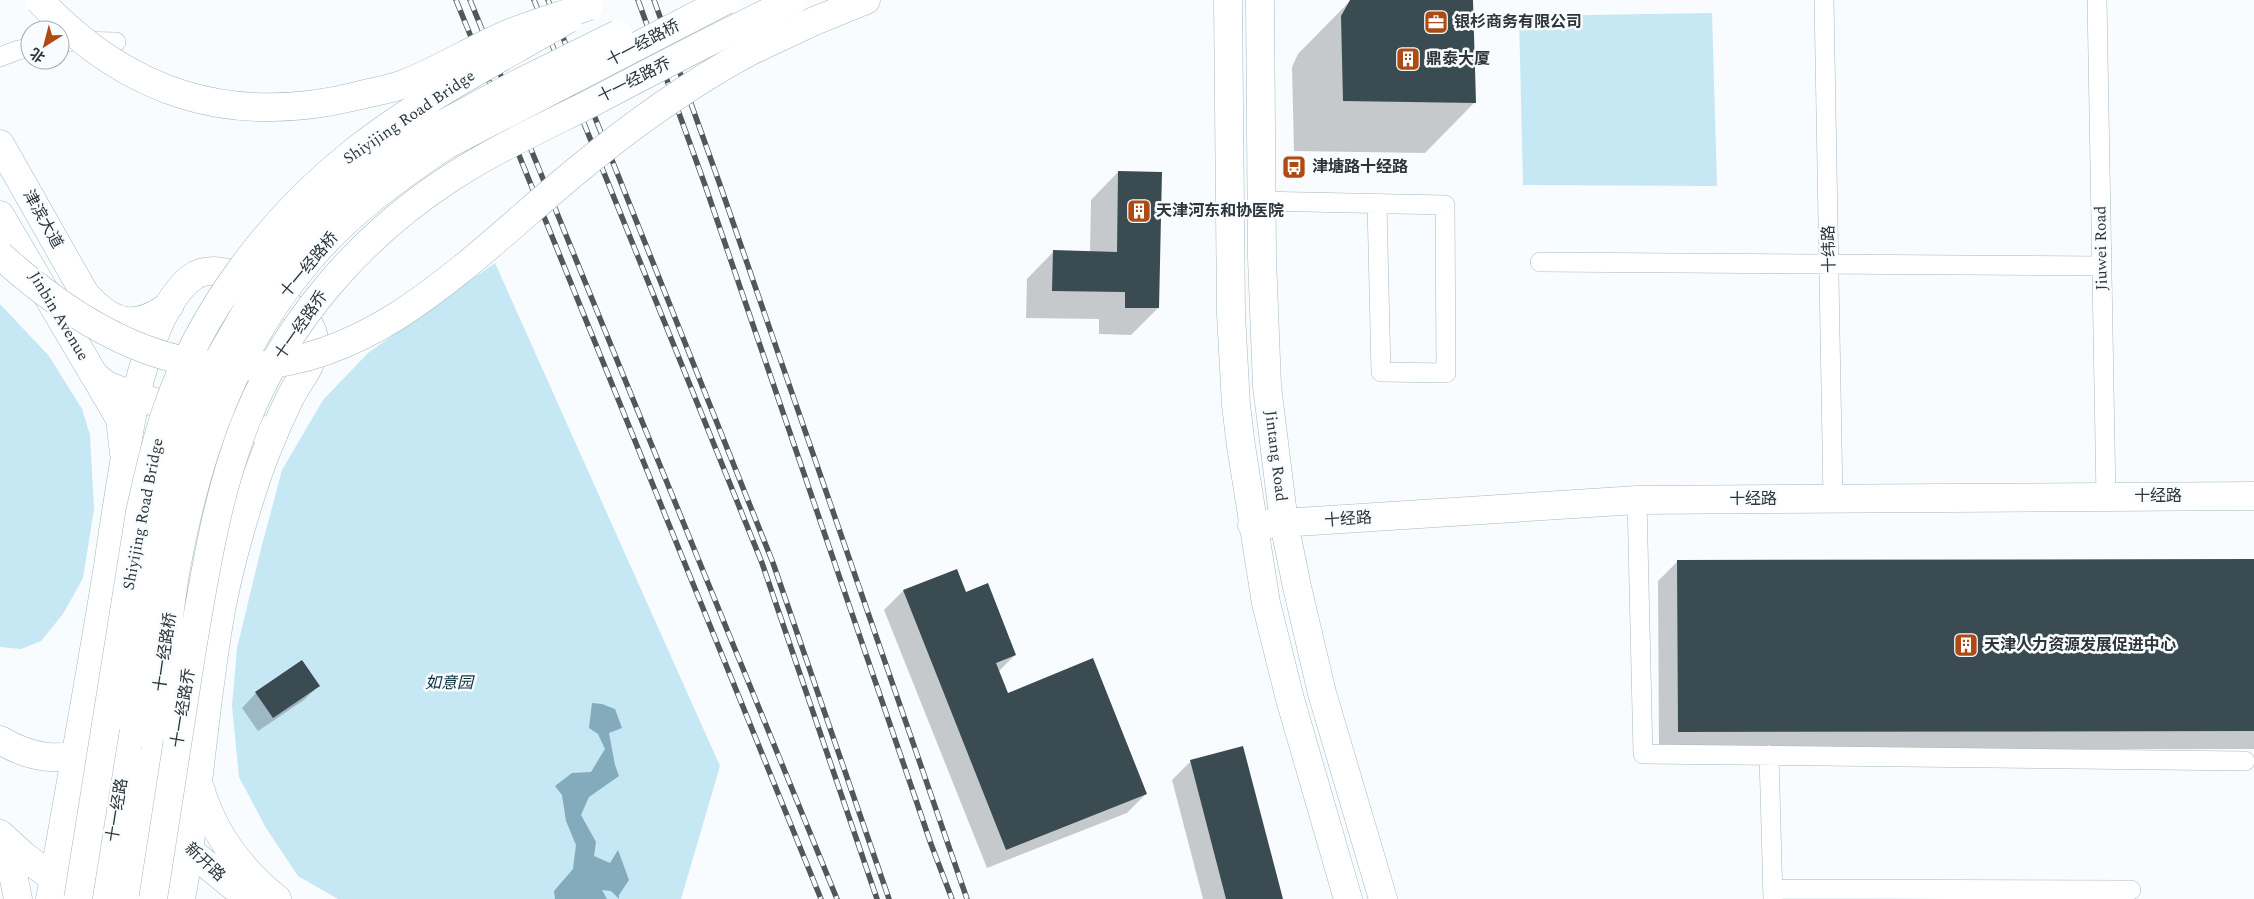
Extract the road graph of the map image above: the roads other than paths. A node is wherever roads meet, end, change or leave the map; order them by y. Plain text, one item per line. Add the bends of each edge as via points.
1 (39, 0) edge
2 (684, 0) edge
3 (726, 0) edge
4 (794, 0) edge
5 (866, 0) edge
6 (1228, 0) edge
7 (1260, 0) edge
8 (1824, 0) edge
9 (2097, 0) edge
10 (595, 3) edge
11 (70, 41) edge
12 (116, 42) dead end
13 (20, 50) edge
14 (0, 58) edge
15 (0, 144) edge
16 (1263, 201) junction
17 (1377, 204) junction
18 (0, 215) edge
19 (0, 254) edge
20 (1540, 262) dead end
21 (1829, 266) junction
22 (2102, 266) junction
23 (170, 305) junction
24 (94, 375) junction
25 (136, 397) junction
26 (274, 433) junction
27 (124, 461) junction
28 (2254, 496) edge
29 (2106, 497) junction
30 (1832, 499) junction
31 (1637, 500) junction
32 (1284, 523) junction
33 (1252, 525) junction
34 (142, 725) junction
35 (0, 740) edge
36 (1769, 755) junction
37 (76, 756) junction
38 (2245, 761) dead end
39 (198, 782) junction
40 (0, 834) edge
41 (0, 844) edge
42 (190, 851) junction
43 (52, 890) edge
44 (2131, 890) dead end
45 (1773, 894) edge
46 (18, 899) edge
47 (78, 899) edge
48 (85, 899) edge
49 (103, 899) edge
50 (126, 899) edge
51 (154, 899) edge
52 (181, 899) edge
53 (249, 899) edge
54 (277, 899) edge
55 (1348, 899) edge
56 (1383, 899) edge

1 - 10 main road, bridge via 95,51 123,70 164,90 198,100 262,108 312,106 400,85 503,36
2 - 34 main road, 十一经路桥, bridge via 415,139 344,194 289,250 258,291 208,378 185,435 167,499
3 - 34 main road, 十一经路桥, bridge via 446,145 366,203 312,256 271,311 238,368 202,454
4 - 51 main road, 十一经路乔, bridge via 453,177 369,241 305,316 268,372 249,414 217,513 198,613
5 - 19 main road, bridge via 747,54 691,88 619,138 480,253 397,316 341,345 301,360 225,367 167,357 127,342 66,308
6 - 33 main road, Jintang Road via 1233,364
7 - 16 main road, Jintang Road
8 - 21 street, 十纬路
9 - 22 street, Jiuwei Road
10 - 47 main road, Shiyijing Road Bridge, bridge via 447,88 350,155 292,207 260,243 211,316 186,362 152,457
11 - 12 street
13 - 14 street
15 - 23 main road, 津滨大道 via 85,294 99,309 127,322 155,316
16 - 17 street
16 - 32 main road, Jintang Road via 1267,386
17 - 17 street via 1445,205 1446,373 1381,372
18 - 24 main road, Jinbin Avenue
20 - 21 street
21 - 22 street
21 - 30 street, 十纬路
22 - 29 street, Jiuwei Road
23 - 25 main road via 153,339
23 - 26 main road via 194,275 222,271 247,279 272,294 308,324 314,336 310,365 290,397
24 - 25 main road, Jinbin Avenue via 106,385
24 - 27 main road via 120,419
25 - 26 main road
25 - 27 main road
26 - 39 main road via 243,521 222,605
27 - 37 main road
28 - 29 main road, 十经路
29 - 30 main road, 十经路
30 - 31 main road, 十经路
31 - 32 main road, 十经路
31 - 36 street via 1643,754
32 - 33 main road, 十经路
32 - 56 main road, Jintang Road via 1322,693
33 - 55 main road, Jintang Road via 1266,603 1290,699
34 - 37 main road
34 - 42 main road, 新开路 via 164,804 179,837
34 - 49 main road, 十一经路
34 - 50 main road, 十一经路
35 - 37 main road via 55,759
36 - 38 street
36 - 45 street
37 - 43 main road
39 - 42 main road
39 - 54 main road via 208,814 218,832 256,880
40 - 43 main road via 24,856
41 - 46 main road via 12,869
42 - 52 main road
42 - 53 main road, 新开路
43 - 48 main road
44 - 45 street

